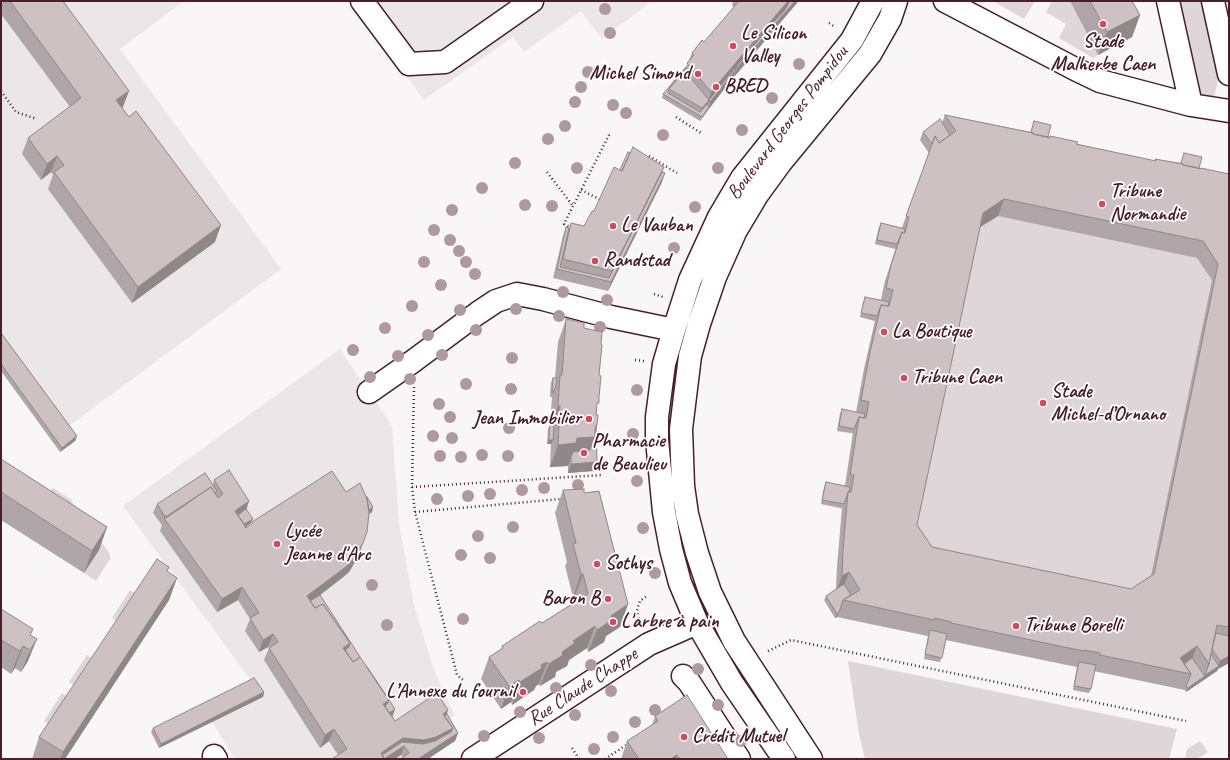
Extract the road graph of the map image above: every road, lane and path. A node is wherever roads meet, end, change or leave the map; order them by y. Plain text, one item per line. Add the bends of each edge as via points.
1 (362, 1) edge
2 (532, 1) edge
3 (858, 1) edge
4 (874, 1) edge
5 (896, 1) edge
6 (945, 1) edge
7 (1168, 1) edge
8 (1213, 1) edge
9 (829, 23) dead end
10 (837, 28) dead end
11 (1229, 74) edge
12 (1, 91) edge
13 (1191, 104) junction
14 (1229, 111) edge
15 (676, 117) dead end
16 (37, 118) dead end
17 (610, 133) dead end
18 (700, 133) dead end
19 (649, 156) edge
20 (547, 172) dead end
21 (677, 173) dead end
22 (581, 190) junction
23 (601, 200) edge
24 (573, 206) junction
25 (577, 230) edge
26 (654, 294) dead end
27 (664, 297) dead end
28 (668, 328) junction
29 (636, 360) dead end
30 (646, 361) dead end
31 (412, 362) junction
32 (369, 392) dead end
33 (602, 475) dead end
34 (412, 486) junction
35 (564, 499) edge
36 (415, 512) junction
37 (648, 595) dead end
38 (692, 626) junction
39 (640, 629) dead end
40 (768, 651) dead end
41 (683, 676) dead end
42 (463, 680) dead end
43 (1186, 721) dead end
44 (630, 743) edge
45 (572, 748) dead end
46 (473, 759) edge
47 (579, 759) edge
48 (605, 759) edge
49 (739, 759) edge
50 (768, 759) edge
51 (784, 759) edge
52 (811, 759) edge

1 - 2 street via 409,64 445,62
3 - 28 street, Boulevard Georges Pompidou via 842,32 765,124 725,179 709,206 677,275
4 - 28 street, Boulevard Georges Pompidou via 852,40 742,178 700,255
5 - 52 street via 890,19 870,54 781,162 736,230 715,277 690,356 681,429 683,486 687,514 710,592 734,641
6 - 13 street via 1100,81
7 - 13 street
8 - 11 street
9 - 10 path
12 - 16 path via 16,112
13 - 14 street
15 - 18 path
17 - 22 path
19 - 21 path
20 - 24 path
22 - 23 path
22 - 24 path
24 - 25 path via 564,224
26 - 27 path
28 - 31 street via 516,294 496,301
28 - 38 street, Boulevard Georges Pompidou via 649,381 645,418 648,485 662,564 676,605
29 - 30 path
31 - 32 street
31 - 34 path
33 - 34 path
34 - 36 path
35 - 36 path
36 - 42 path via 457,675
37 - 39 path via 640,601 637,611
38 - 46 street, Rue Claude Chappe via 649,644
38 - 50 street, Boulevard Georges Pompidou via 722,689
38 - 51 street, Boulevard Georges Pompidou
40 - 43 path via 790,640
41 - 49 street
44 - 48 path
45 - 47 path

